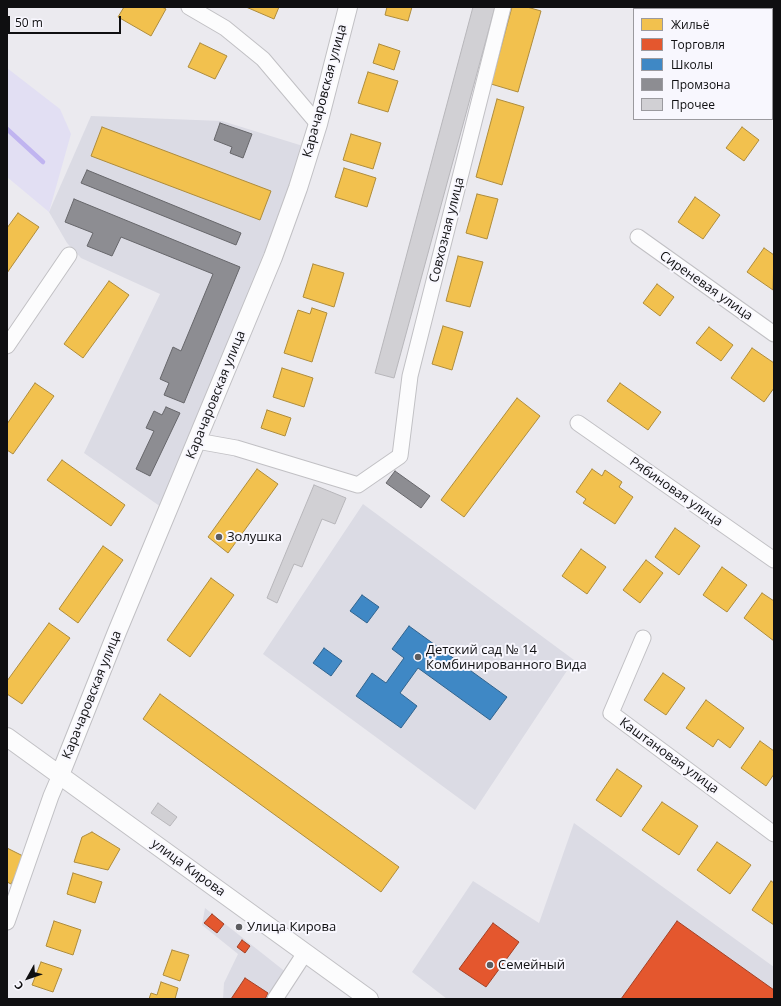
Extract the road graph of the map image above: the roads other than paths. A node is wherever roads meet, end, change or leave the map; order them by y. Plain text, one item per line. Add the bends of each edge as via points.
1 (189, 7) edge
2 (348, 7) edge
3 (503, 7) edge
4 (318, 124) junction
5 (638, 237) dead end
6 (69, 255) dead end
7 (774, 334) edge
8 (7, 346) edge
9 (578, 423) dead end
10 (197, 441) junction
11 (774, 560) edge
12 (643, 638) dead end
13 (8, 740) edge
14 (60, 775) junction
15 (774, 834) edge
16 (7, 922) edge
17 (305, 953) junction
18 (275, 999) edge
19 (369, 999) edge

1 - 4 street via 225,28 263,59
2 - 4 street, Карачаровская улица
3 - 10 street, Совхозная улица via 410,376 400,456 358,485 236,448
4 - 10 street, Карачаровская улица via 273,257
5 - 7 street, Сиреневая улица
6 - 8 street
9 - 11 street, Рябиновая улица
10 - 14 street, Карачаровская улица
12 - 15 street, Каштановая улица via 611,714
13 - 14 street, улица Кирова
14 - 16 street
14 - 17 street, улица Кирова
17 - 18 street
17 - 19 street, улица Кирова

